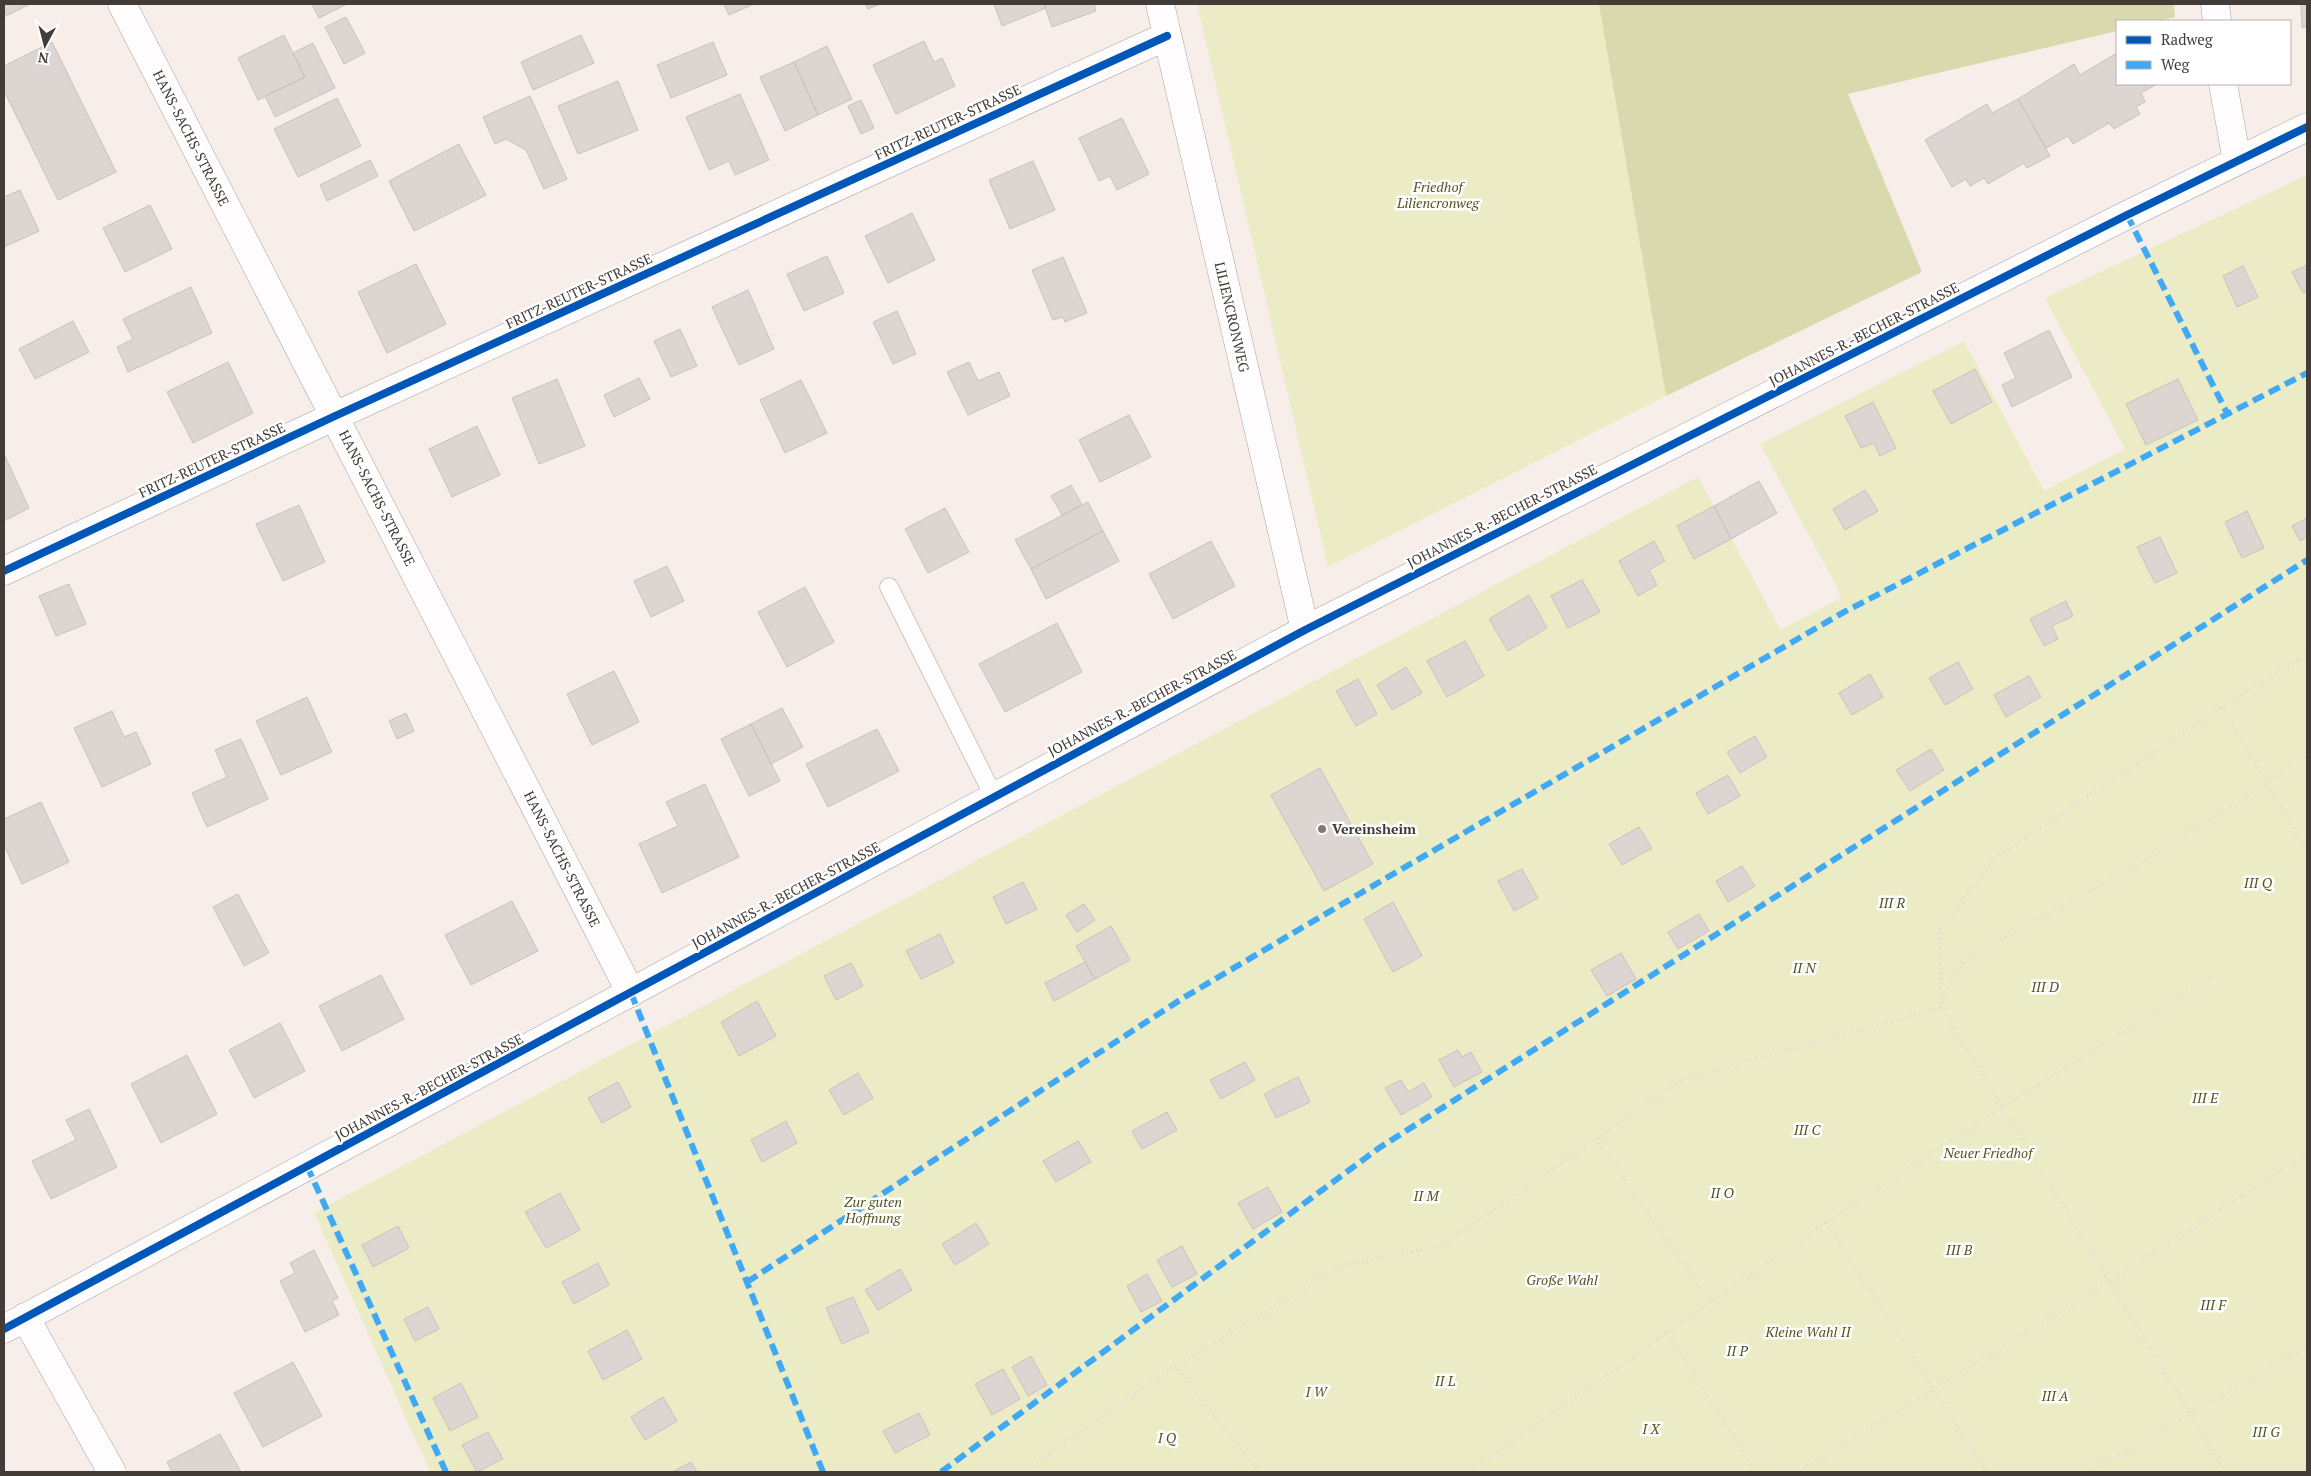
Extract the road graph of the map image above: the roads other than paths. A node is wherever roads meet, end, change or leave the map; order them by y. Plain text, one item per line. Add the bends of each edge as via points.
1 (122, 4) edge
2 (1160, 4) edge
3 (2215, 4) edge
4 (2217, 20) edge
5 (1167, 36) junction
6 (2223, 85) edge
7 (2307, 127) edge
8 (2237, 161) junction
9 (335, 416) junction
10 (4, 571) edge
11 (889, 587) dead end
12 (1305, 630) junction
13 (994, 798) junction
14 (631, 993) junction
15 (15, 1323) edge
16 (112, 1472) edge

1 - 9 street, HANS-SACHS-STRASSE
2 - 5 street, LILIENCRONWEG
3 - 4 street
5 - 9 street, FRITZ-REUTER-STRASSE
5 - 12 street, LILIENCRONWEG
6 - 8 street
7 - 8 street, JOHANNES-R.-BECHER-STRASSE
8 - 12 street, JOHANNES-R.-BECHER-STRASSE
9 - 10 street, FRITZ-REUTER-STRASSE
9 - 14 street, HANS-SACHS-STRASSE
11 - 13 lane
12 - 13 street, JOHANNES-R.-BECHER-STRASSE
13 - 14 street, JOHANNES-R.-BECHER-STRASSE
14 - 15 street, JOHANNES-R.-BECHER-STRASSE
15 - 16 street

